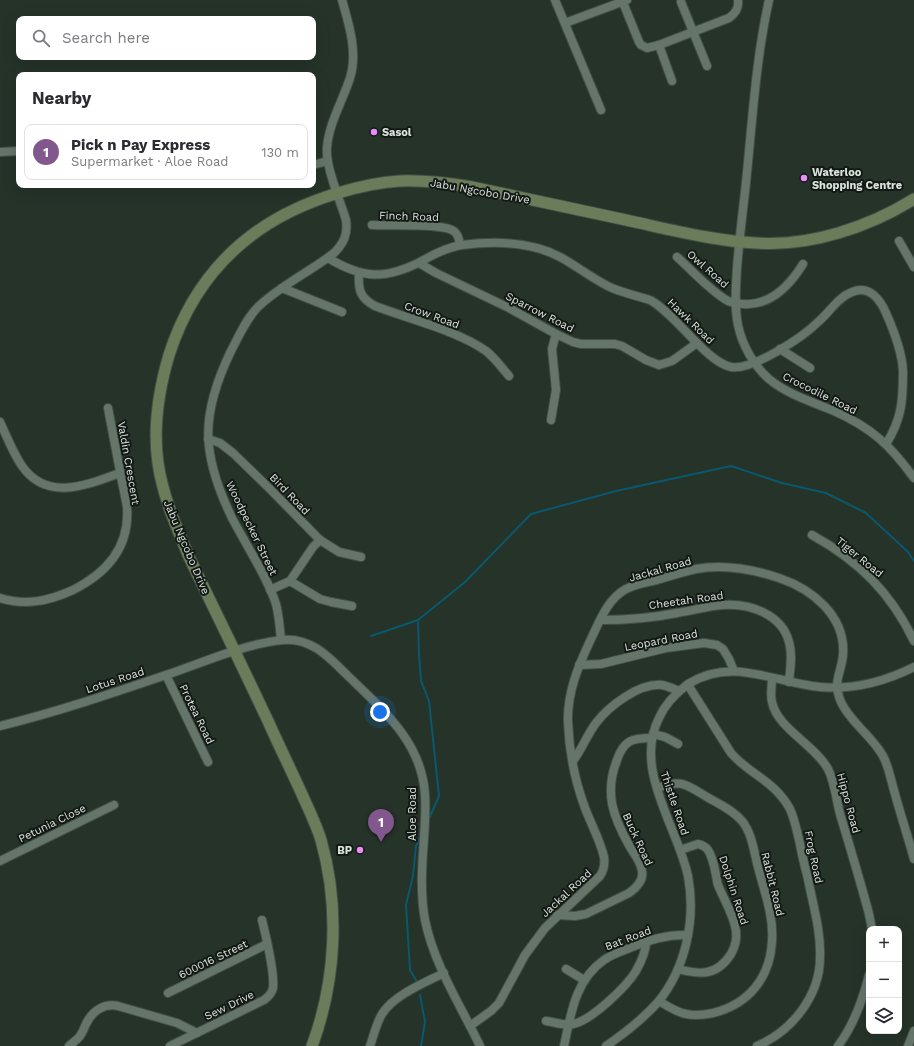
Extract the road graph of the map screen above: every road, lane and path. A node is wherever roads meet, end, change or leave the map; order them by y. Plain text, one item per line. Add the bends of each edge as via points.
1 (342, 0) edge
2 (555, 0) edge
3 (624, 0) edge
4 (738, 0) edge
5 (769, 0) edge
6 (681, 2) dead end
7 (565, 23) junction
8 (692, 32) junction
9 (659, 45) junction
10 (706, 66) dead end
11 (672, 81) dead end
12 (601, 110) dead end
13 (16, 151) edge
14 (0, 152) edge
15 (328, 161) junction
16 (316, 164) edge
17 (338, 193) junction
18 (914, 199) edge
19 (372, 225) dead end
20 (899, 241) dead end
21 (739, 242) junction
22 (460, 245) junction
23 (677, 257) dead end
24 (328, 258) junction
25 (419, 262) junction
26 (803, 264) dead end
27 (914, 267) edge
28 (359, 273) junction
29 (282, 288) junction
30 (736, 304) junction
31 (342, 312) dead end
32 (556, 334) junction
33 (697, 342) junction
34 (780, 349) junction
35 (754, 363) junction
36 (810, 368) dead end
37 (509, 376) dead end
38 (108, 408) dead end
39 (551, 420) dead end
40 (0, 422) edge
41 (208, 439) junction
42 (886, 444) junction
43 (120, 473) junction
44 (914, 478) edge
45 (812, 536) dead end
46 (320, 540) junction
47 (361, 557) dead end
48 (290, 581) junction
49 (270, 590) junction
50 (0, 598) edge
51 (352, 606) dead end
52 (601, 620) junction
53 (281, 640) junction
54 (914, 641) edge
55 (235, 651) junction
56 (579, 665) junction
57 (914, 667) edge
58 (734, 671) junction
59 (166, 675) junction
60 (772, 678) junction
61 (790, 682) junction
62 (688, 685) junction
63 (836, 688) junction
64 (679, 691) junction
65 (0, 726) edge
66 (652, 736) junction
67 (678, 744) dead end
68 (573, 761) junction
69 (208, 762) dead end
70 (657, 788) junction
71 (114, 805) dead end
72 (680, 850) junction
73 (914, 859) edge
74 (0, 861) edge
75 (557, 915) junction
76 (262, 920) dead end
77 (872, 926) edge
78 (688, 934) junction
79 (646, 942) junction
80 (267, 944) junction
81 (566, 969) dead end
82 (678, 969) junction
83 (444, 973) junction
84 (584, 980) junction
85 (866, 986) edge
86 (168, 993) dead end
87 (659, 1001) junction
88 (546, 1021) dead end
89 (568, 1025) junction
90 (470, 1026) junction
91 (914, 1031) edge
92 (197, 1033) junction
93 (69, 1046) edge
94 (170, 1046) edge
95 (312, 1046) edge
96 (370, 1046) edge
97 (480, 1046) edge
98 (564, 1046) edge
99 (606, 1046) edge
100 (757, 1046) edge
101 (838, 1046) edge
102 (908, 1046) edge

1 - 15 street, Woodpecker Street via 354,61 330,130
2 - 7 street
3 - 7 street
3 - 9 street via 641,45 647,48
4 - 8 street via 734,14 729,18
5 - 21 street, Crocodile Road via 757,67
6 - 8 street
7 - 12 street
8 - 9 street
8 - 10 street
9 - 11 street
13 - 14 street
15 - 16 street
15 - 17 street, Woodpecker Street
17 - 21 main road, Jabu Ngcobo Drive via 377,183 446,183
17 - 24 street, Woodpecker Street via 346,220 346,232 342,244
17 - 55 main road, Jabu Ngcobo Drive via 279,217 227,256 213,271 191,305 179,328 166,367 158,411 157,435 162,488 189,557
18 - 21 main road, Jabu Ngcobo Drive via 867,223 826,236 783,243
19 - 22 street, Finch Road via 447,228 456,233
20 - 27 street
21 - 30 street, Crocodile Road
22 - 25 street, Hawk Road
22 - 33 street, Hawk Road via 514,243 547,251 613,288 656,303
23 - 30 street, Owl Road via 721,296
24 - 28 street, Hawk Road
24 - 29 street, Woodpecker Street
25 - 28 street, Hawk Road via 394,273
25 - 32 street, Sparrow Road
26 - 30 street via 799,272 767,300 754,304
28 - 37 street, Crow Road via 361,293 369,303 476,345 496,360
29 - 31 street
29 - 41 street, Woodpecker Street via 252,312 239,336 215,388 208,419
30 - 35 street, Crocodile Road via 738,326
32 - 33 street, Sparrow Road via 581,344 622,346 659,365 672,361
32 - 39 street via 552,349 556,390
33 - 35 street, Hawk Road via 714,359 727,366 738,368
34 - 35 street, Hawk Road
34 - 36 street
34 - 42 street, Hawk Road via 811,328 839,300 851,292 864,290 873,294 891,324 902,365 900,417
35 - 42 street, Crocodile Road via 777,385 850,418
38 - 43 street, Valdin Crescent
40 - 43 street via 21,465 34,479 43,484 64,488 75,487
41 - 46 street, Bird Road via 220,443 233,453
41 - 49 street, Woodpecker Street via 222,495
42 - 44 street, Crocodile Road
43 - 50 street, Valdin Crescent via 127,508 126,523 120,547 110,564 82,585 47,600 20,603
45 - 54 street, Tiger Road via 846,556 874,582 894,606
46 - 47 street, Bird Road via 339,552
46 - 48 street
48 - 49 street
48 - 51 street via 320,599
49 - 53 street, Woodpecker Street via 277,609
52 - 56 street, Jackal Road
52 - 61 street, Cheetah Road via 666,615 722,605 759,610 779,623 787,635 791,650
52 - 63 street, Jackal Road via 613,600 635,586 708,568 758,571 800,587 820,602 834,619 840,632 843,653
53 - 55 street, Aloe Road
53 - 83 street, Aloe Road via 302,641 322,652 395,723 414,752 426,795 423,902 430,939
55 - 59 street, Lotus Road
55 - 95 main road, Jabu Ngcobo Drive via 312,818 328,874 332,904 332,962 328,990
56 - 58 street, Leopard Road via 601,664 666,648 704,643 717,645 723,649
56 - 68 street, Jackal Road via 568,710
57 - 63 street, Thistle Road via 875,683
58 - 60 street, Thistle Road
58 - 62 street, Thistle Road via 707,675
59 - 65 street, Lotus Road
59 - 69 street, Protea Road
60 - 61 street, Thistle Road
60 - 77 street, Hippo Road via 771,700 777,715 818,755 833,780 839,812
61 - 63 street, Thistle Road
62 - 64 street, Thistle Road
62 - 100 street, Frog Road via 731,753 771,784 790,809 796,825 816,916 820,958 812,993 791,1024
63 - 73 street via 845,707 884,758
64 - 66 street, Thistle Road via 666,706
64 - 68 street via 656,685 625,698 596,724
66 - 67 street via 665,737
66 - 70 street, Thistle Road via 652,766
66 - 75 street, Buck Road via 633,740 624,746 614,769 610,787 615,819 641,867 640,883 629,893 586,914
68 - 75 street, Jackal Road via 580,792 604,856 604,867 600,876
70 - 72 street, Thistle Road
70 - 87 street, Rabbit Road via 674,782 685,784 742,820 754,850 773,931 772,949 762,978 752,992 735,1006 710,1014 692,1015 678,1012
71 - 74 street, Petunia Close
72 - 78 street, Thistle Road via 690,894
72 - 82 street, Dolphin Road via 698,844 708,850 718,885 735,924 736,938 732,952 718,968 699,973
75 - 90 street, Jackal Road via 531,946 499,1003
76 - 80 street, Sew Drive
78 - 79 street, Bat Road
78 - 82 street, Thistle Road
79 - 84 street, Bat Road via 605,959
79 - 89 street via 636,971 627,982 590,1017
80 - 86 street, 600016 Street
80 - 92 street, Sew Drive via 273,986 267,998
81 - 84 street
82 - 87 street, Thistle Road
83 - 90 street, Aloe Road
83 - 96 street via 391,1003 377,1024
84 - 89 street, Bat Road via 574,1000
85 - 101 street via 853,1020
87 - 99 street, Thistle Road via 637,1023
88 - 89 street
89 - 98 street, Bat Road
90 - 97 street, Aloe Road
91 - 102 street
92 - 93 street via 176,1024 109,1005 94,1013 81,1035
92 - 94 street, Sew Drive

